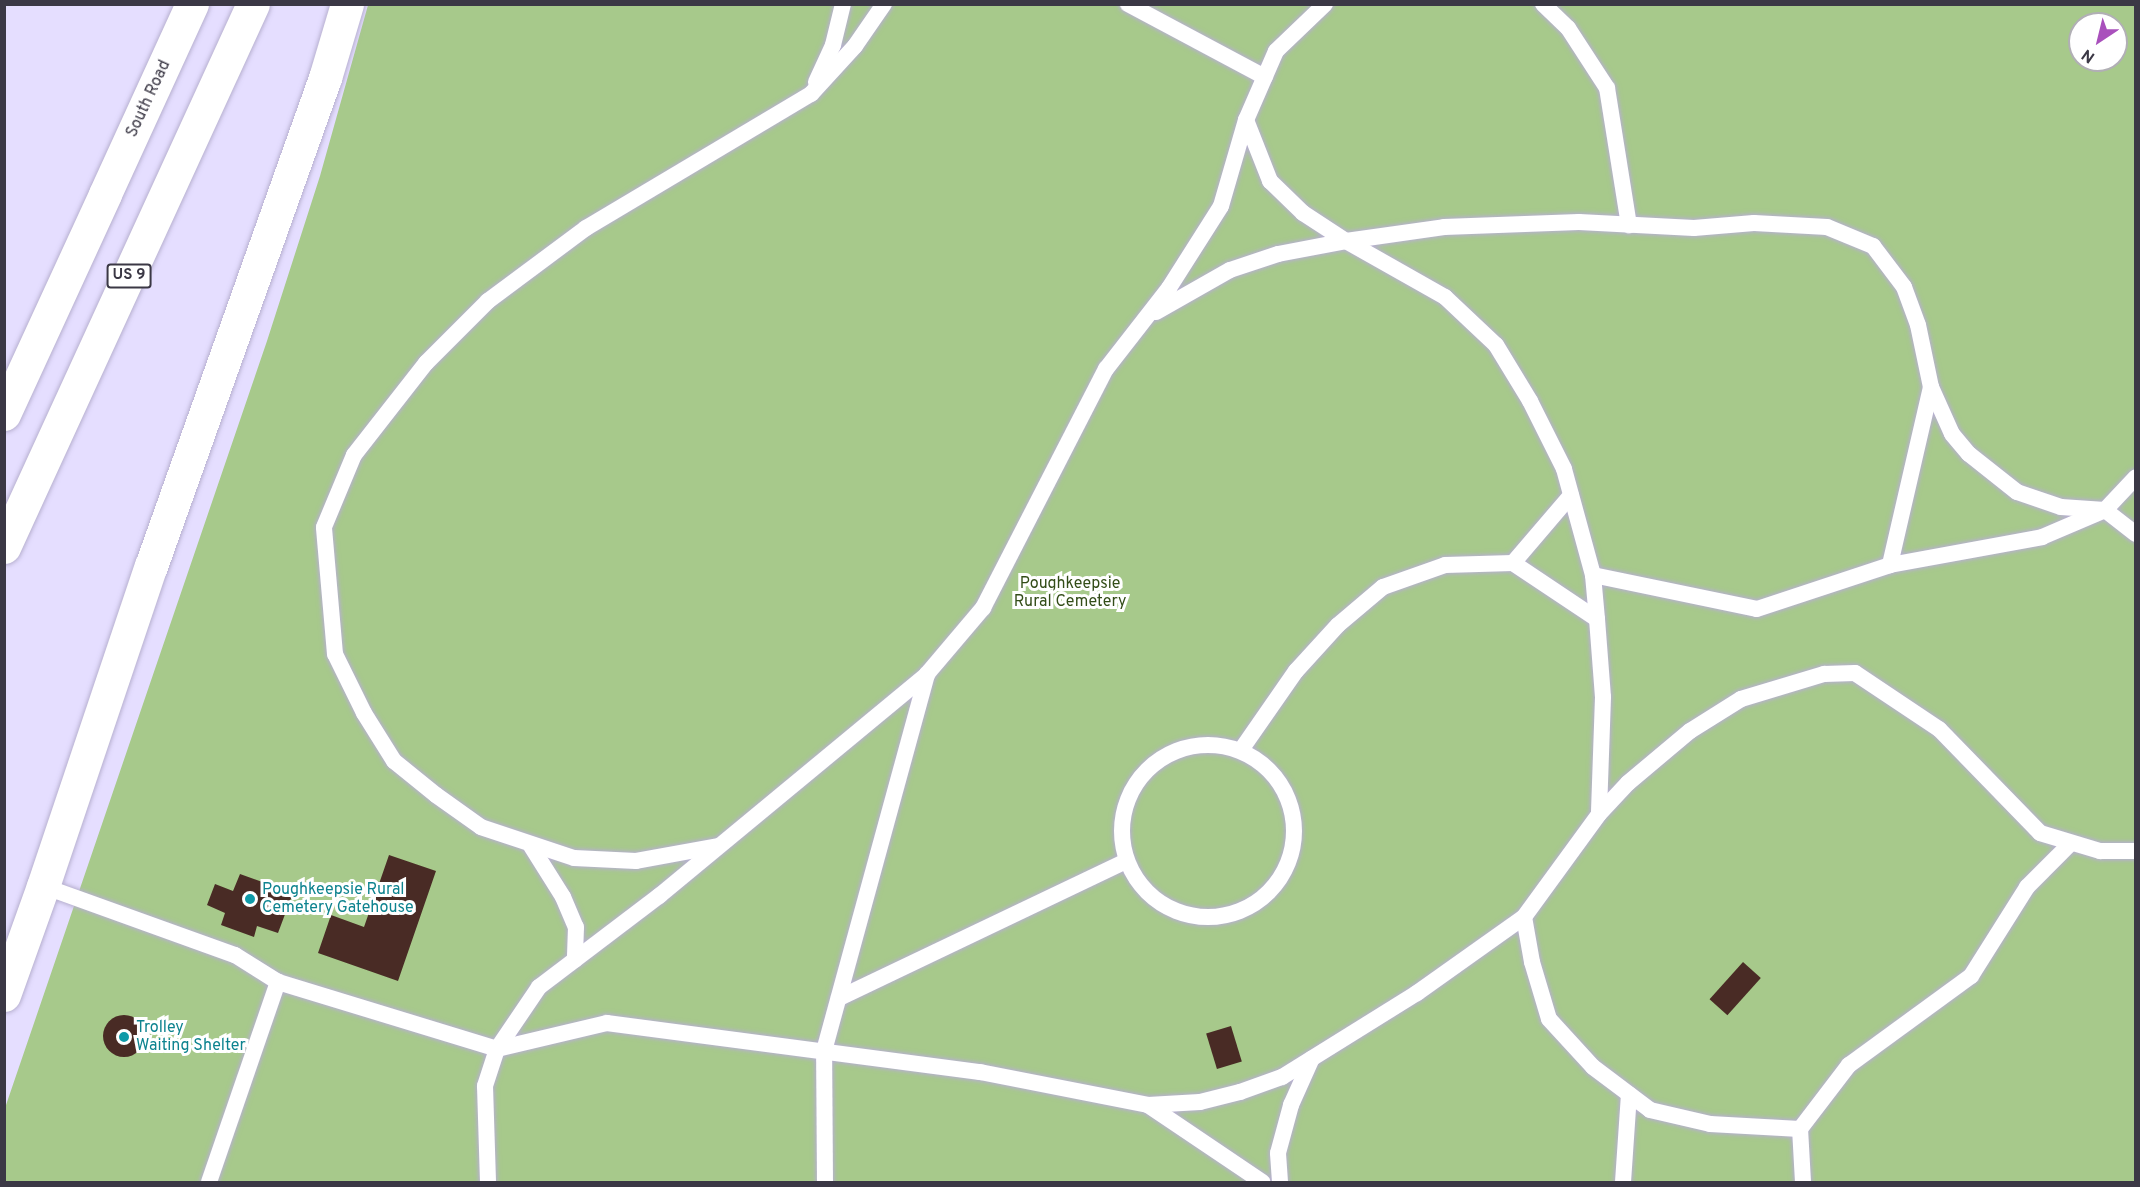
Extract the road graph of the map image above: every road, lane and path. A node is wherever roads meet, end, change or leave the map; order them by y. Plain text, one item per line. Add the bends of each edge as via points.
1 (192, 4) edge
2 (253, 4) edge
3 (347, 4) edge
4 (843, 4) edge
5 (884, 4) edge
6 (1128, 4) edge
7 (1325, 4) edge
8 (1543, 4) edge
9 (1264, 77) junction
10 (811, 94) junction
11 (1246, 120) junction
12 (105, 194) junction
13 (1629, 225) junction
14 (1346, 241) junction
15 (1146, 318) junction
16 (4, 374) edge
17 (1931, 387) junction
18 (4, 414) edge
19 (2136, 477) edge
20 (1571, 495) junction
21 (2105, 510) junction
22 (2136, 534) edge
23 (4, 547) edge
24 (1513, 563) junction
25 (1890, 565) junction
26 (1593, 575) junction
27 (1597, 619) junction
28 (927, 674) junction
29 (1241, 750) junction
30 (1599, 814) junction
31 (2071, 843) junction
32 (531, 846) junction
33 (718, 846) junction
34 (2136, 851) edge
35 (1126, 861) junction
36 (43, 886) junction
37 (1524, 917) junction
38 (575, 960) junction
39 (278, 982) junction
40 (4, 995) edge
41 (839, 998) junction
42 (497, 1048) junction
43 (824, 1052) junction
44 (1312, 1058) junction
45 (1629, 1094) junction
46 (1148, 1105) junction
47 (1800, 1129) junction
48 (209, 1182) edge
49 (488, 1182) edge
50 (825, 1182) edge
51 (1262, 1182) edge
52 (1280, 1182) edge
53 (1623, 1182) edge
54 (1803, 1182) edge

1 - 12 main road, South Road
2 - 23 main road, US 9
3 - 36 main road via 325,78 151,566
4 - 10 lane via 832,45
5 - 10 lane via 855,46
6 - 9 lane
7 - 9 lane via 1276,51
8 - 13 lane via 1568,28 1608,88
9 - 11 lane
10 - 32 lane via 586,228 488,301 426,363 354,455 324,526 335,654 364,713 394,761 481,827
11 - 14 lane via 1270,181 1303,213
11 - 15 lane via 1221,206
12 - 16 main road
12 - 18 main road
13 - 14 lane via 1579,222 1443,227
13 - 17 lane via 1827,227 1873,246 1904,287 1918,325
14 - 15 lane via 1278,254 1230,270
14 - 20 lane via 1445,297 1496,345 1545,430 1564,469
15 - 28 lane via 1106,369 983,608
17 - 21 lane via 1952,434 1969,454 2017,492 2061,507
17 - 25 lane
19 - 21 lane
20 - 24 lane
20 - 26 lane
21 - 22 lane
21 - 25 lane via 2042,537
24 - 27 lane
24 - 29 lane via 1445,565 1383,587 1338,625 1296,671
25 - 26 lane via 1757,609
26 - 27 lane
27 - 30 lane via 1603,697
28 - 33 lane
28 - 41 lane
29 - 35 lane via 1213,743 1184,746 1159,759 1138,778 1125,804 1120,832
29 - 35 lane via 1266,766 1284,788 1294,814 1294,844 1286,871 1269,893 1245,910 1217,917 1188,916 1162,904 1140,886
30 - 31 lane via 1628,783 1690,731 1742,699 1814,677 1855,673 1939,729 2040,833
30 - 37 lane
31 - 34 lane via 2100,851
31 - 47 lane via 2027,887 1971,976 1849,1065
32 - 33 lane via 574,858 636,861
32 - 38 lane via 563,897 576,927
33 - 38 lane
35 - 41 lane
36 - 39 lane via 235,955
36 - 40 main road
37 - 44 lane via 1417,993
37 - 45 lane via 1549,1019 1593,1067
38 - 42 lane via 538,987
39 - 42 lane
39 - 48 lane
41 - 43 lane
42 - 43 lane via 607,1023
42 - 49 lane via 485,1086
43 - 46 lane via 980,1072
43 - 50 lane
44 - 46 lane via 1282,1077 1240,1092 1200,1102
44 - 52 lane via 1278,1153
45 - 47 lane via 1650,1110 1710,1124
45 - 53 lane
46 - 51 lane
47 - 54 lane

